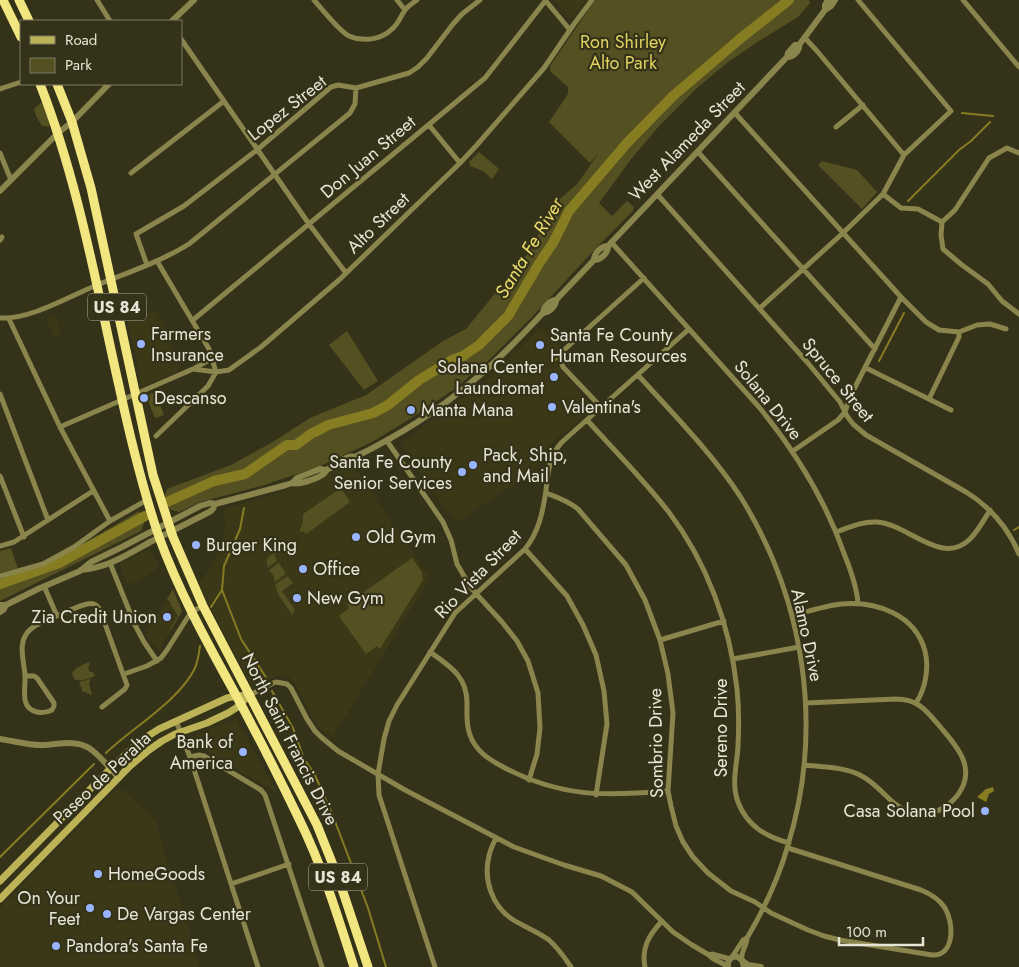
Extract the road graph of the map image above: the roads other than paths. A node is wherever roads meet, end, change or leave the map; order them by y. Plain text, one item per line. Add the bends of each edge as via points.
1 (3, 0) edge
2 (18, 0) edge
3 (98, 0) edge
4 (194, 0) edge
5 (314, 0) edge
6 (396, 0) edge
7 (417, 0) edge
8 (480, 0) edge
9 (545, 0) edge
10 (592, 0) edge
11 (828, 0) edge
12 (835, 0) edge
13 (858, 0) edge
14 (963, 0) edge
15 (185, 4) edge
16 (405, 10) junction
17 (825, 10) junction
18 (28, 20) edge
19 (109, 20) edge
20 (173, 20) edge
21 (570, 30) junction
22 (20, 35) edge
23 (805, 38) junction
24 (182, 40) edge
25 (1019, 67) edge
26 (20, 82) edge
27 (40, 85) edge
28 (57, 85) edge
29 (108, 85) edge
30 (356, 88) junction
31 (0, 90) edge
32 (224, 101) junction
33 (863, 105) junction
34 (735, 113) junction
35 (72, 122) junction
36 (429, 125) junction
37 (836, 127) dead end
38 (58, 133) junction
39 (258, 149) junction
40 (698, 152) junction
41 (0, 153) edge
42 (1019, 154) edge
43 (904, 155) junction
44 (460, 163) junction
45 (131, 173) dead end
46 (275, 174) junction
47 (11, 180) junction
48 (0, 192) edge
49 (658, 194) junction
50 (883, 194) junction
51 (942, 222) junction
52 (309, 224) junction
53 (843, 233) junction
54 (610, 244) junction
55 (157, 261) junction
56 (147, 266) junction
57 (803, 269) junction
58 (346, 273) junction
59 (644, 278) junction
60 (111, 280) junction
61 (97, 285) junction
62 (901, 297) junction
63 (760, 308) junction
64 (1019, 314) edge
65 (0, 318) edge
66 (9, 319) junction
67 (193, 320) junction
68 (689, 328) junction
69 (1006, 329) dead end
70 (959, 332) junction
71 (875, 349) junction
72 (212, 356) junction
73 (866, 368) junction
74 (193, 369) junction
75 (216, 372) junction
76 (638, 375) junction
77 (0, 394) edge
78 (135, 395) junction
79 (929, 399) junction
80 (122, 401) junction
81 (601, 407) junction
82 (951, 410) dead end
83 (845, 412) junction
84 (587, 420) junction
85 (60, 427) junction
86 (156, 436) dead end
87 (387, 441) junction
88 (793, 451) junction
89 (0, 476) edge
90 (93, 491) junction
91 (546, 493) junction
92 (147, 500) junction
93 (990, 510) junction
94 (48, 520) junction
95 (110, 521) junction
96 (170, 527) junction
97 (836, 532) junction
98 (158, 533) junction
99 (24, 537) junction
100 (0, 546) edge
101 (525, 548) junction
102 (1019, 554) edge
103 (110, 563) junction
104 (80, 571) junction
105 (0, 576) edge
106 (44, 586) junction
107 (476, 594) junction
108 (858, 604) junction
109 (3, 605) edge
110 (203, 606) junction
111 (0, 612) edge
112 (191, 612) junction
113 (58, 616) junction
114 (792, 616) junction
115 (724, 621) junction
116 (660, 640) junction
117 (799, 647) junction
118 (430, 652) junction
119 (733, 659) junction
120 (157, 661) junction
121 (124, 674) junction
122 (26, 676) junction
123 (253, 693) junction
124 (238, 700) junction
125 (806, 703) junction
126 (916, 703) junction
127 (102, 707) dead end
128 (176, 721) junction
129 (181, 732) junction
130 (0, 738) edge
131 (190, 757) junction
132 (804, 765) junction
133 (110, 769) junction
134 (378, 774) junction
135 (119, 778) junction
136 (529, 780) junction
137 (668, 791) junction
138 (596, 794) junction
139 (496, 838) junction
140 (788, 846) junction
141 (289, 864) junction
142 (0, 881) edge
143 (231, 884) junction
144 (0, 899) edge
145 (763, 908) junction
146 (662, 922) junction
147 (747, 938) junction
148 (904, 950) joint
149 (709, 955) junction
150 (731, 958) junction
151 (743, 963) edge
152 (258, 967) edge
153 (322, 967) edge
154 (354, 967) edge
155 (368, 967) edge
156 (435, 967) edge
157 (572, 967) edge
158 (645, 967) edge
159 (727, 967) edge
160 (762, 967) edge

1 - 22 highway
2 - 18 highway
3 - 19 street
4 - 15 street
5 - 16 street via 348,36 363,39 383,36 392,30
6 - 16 street
7 - 16 street
8 - 30 street, Lopez Street via 452,24 418,67 409,73
9 - 21 street
9 - 36 street, Don Juan Street via 485,78
10 - 21 street, Alto Street
11 - 17 street, West Alameda Street
12 - 17 street, West Alameda Street
13 - 43 street via 951,110
14 - 25 street
15 - 20 street
17 - 23 street, West Alameda Street
21 - 44 street, Alto Street via 539,74
23 - 33 street
23 - 34 street, West Alameda Street via 799,50
24 - 32 street
26 - 31 street
27 - 38 highway, US 84
28 - 35 highway, US 84
29 - 35 street
30 - 39 street, Lopez Street via 332,86
30 - 46 street via 355,104 350,112
32 - 39 street
32 - 45 street
33 - 37 street
33 - 43 street
34 - 40 street, West Alameda Street
34 - 53 street
35 - 38 street
35 - 60 highway, US 84 via 91,188
36 - 44 street
36 - 52 street, Don Juan Street
38 - 47 street
38 - 61 highway, US 84
39 - 46 street
39 - 56 street, Lopez Street via 184,206 136,234
40 - 49 street, West Alameda Street
40 - 57 street
41 - 47 street
42 - 51 street via 1007,148 989,158 955,210
43 - 50 street
44 - 58 street, Alto Street
46 - 52 street
46 - 55 street via 189,244
47 - 48 street
49 - 54 street, West Alameda Street
49 - 63 street, Spruce Street
50 - 51 street via 901,208 918,209
50 - 53 street
51 - 64 street via 943,249 988,284
52 - 58 street
52 - 67 street, Don Juan Street
53 - 57 street
53 - 62 street
54 - 59 street, Solana Drive
54 - 87 street, West Alameda Street via 600,259 594,260 556,300 555,305 496,361 431,413
55 - 56 street
55 - 67 street
56 - 60 street
57 - 63 street
57 - 71 street
58 - 75 street, Alto Street via 261,347 229,370
59 - 68 street, Solana Drive
59 - 81 street via 562,354 563,367
60 - 61 street
60 - 78 highway, US 84
61 - 66 street via 28,315
61 - 80 highway, US 84
62 - 70 street via 939,330
62 - 71 street
63 - 83 street, Spruce Street
65 - 66 street
66 - 85 street
67 - 72 street
68 - 76 street, Rio Vista Street
68 - 88 street, Solana Drive via 772,422
69 - 70 street via 990,324
70 - 79 street
71 - 73 street
72 - 74 street
72 - 75 street
73 - 79 street
73 - 83 street
74 - 75 street
74 - 78 street
75 - 86 street via 208,386
76 - 81 street, Rio Vista Street
76 - 114 street, Alamo Drive via 712,457 739,495 774,561
77 - 94 street
78 - 80 street
78 - 96 highway, US 84 via 153,475
79 - 82 street
80 - 85 street
80 - 92 highway, US 84
81 - 84 street, Rio Vista Street
83 - 88 street
83 - 93 street, Spruce Street via 852,424 866,435 966,492
84 - 91 street, Rio Vista Street via 555,450 549,466
84 - 115 street, Sereno Drive via 677,524 701,564
85 - 90 street
87 - 96 street, West Alameda Street via 355,457 352,462 326,470 305,482 215,504 211,511
87 - 107 street via 443,522 457,564
88 - 97 street, Solana Drive
89 - 99 street
90 - 94 street
90 - 95 street
91 - 101 street, Rio Vista Street via 537,530
91 - 116 street, Sombrio Drive via 575,506 626,565 645,600
92 - 95 street
92 - 98 highway, US 84
93 - 97 street via 971,539 953,548 932,545 884,523 863,523
93 - 102 street, Spruce Street
94 - 99 street
95 - 105 street via 43,564
96 - 98 street, West Alameda Street
96 - 110 highway, North Saint Francis Drive / US 84
97 - 108 street, Solana Drive via 850,568
98 - 103 street, West Alameda Street
98 - 104 street, West Alameda Street via 91,562
98 - 112 highway, North Saint Francis Drive / US 84
99 - 100 street
101 - 107 street, Rio Vista Street
101 - 138 street via 567,596 596,655 607,724
103 - 104 street, West Alameda Street
103 - 120 street via 134,625
104 - 106 street, West Alameda Street
106 - 109 street, West Alameda Street
106 - 113 street
107 - 118 street, Rio Vista Street via 455,613
107 - 136 street via 517,641 528,661 538,693 540,728
108 - 114 street via 832,606
108 - 126 street via 895,613 911,625 920,638 926,654 926,669
109 - 111 street, West Alameda Street
110 - 112 street
110 - 123 highway, North Saint Francis Drive / US 84
112 - 120 street
112 - 124 highway, North Saint Francis Drive / US 84
113 - 121 street via 86,604 96,605
113 - 122 street via 38,624 26,635 22,649
114 - 117 street, Alamo Drive
115 - 116 street
115 - 119 street, Sereno Drive
116 - 137 street, Sombrio Drive via 673,713
117 - 119 street
117 - 125 street, Alamo Drive
118 - 134 street, Rio Vista Street via 389,721
118 - 136 street via 452,668 462,681 467,697 467,726 477,748 494,762
119 - 140 street, Sereno Drive via 738,714 736,797 741,810 758,830
120 - 121 street
121 - 127 street via 127,687
122 - 122 street via 24,698 28,706 37,712 52,710 54,703 39,680
123 - 124 main road, Paseo de Peralta
123 - 134 street via 276,682 288,684 321,738
123 - 155 highway, North Saint Francis Drive / US 84 via 322,837
124 - 128 main road, Paseo de Peralta
124 - 129 main road, Paseo de Peralta via 234,710
124 - 154 highway, North Saint Francis Drive / US 84 via 310,842
125 - 126 street via 896,699
125 - 132 street, Alamo Drive
126 - 132 street via 927,711 962,755 964,780 957,796 948,805 933,812 914,813 891,801 871,782 854,772
128 - 129 street
128 - 133 main road, Paseo de Peralta via 146,736
129 - 131 street
129 - 135 main road, Paseo de Peralta via 142,755
130 - 133 street via 28,744 77,744 94,751
131 - 141 street via 204,756 261,790
131 - 143 street
132 - 140 street, Alamo Drive
133 - 135 street
133 - 142 main road, Paseo de Peralta
134 - 139 street
134 - 156 street, Rio Vista Street via 379,795
135 - 144 main road, Paseo de Peralta
136 - 138 street via 563,790
137 - 138 street
137 - 145 street, Sombrio Drive via 676,826 693,857 725,887
139 - 146 street via 601,876 632,892
139 - 157 street via 488,868 490,888 497,904 508,916 549,940
140 - 145 street, Alamo Drive
140 - 148 street, Sereno Drive via 927,892 937,899 950,920 948,947 936,955
141 - 143 street
141 - 153 street
143 - 152 street
145 - 147 street, Alamo Drive
145 - 148 street, Sombrio Drive via 816,934
146 - 149 street
146 - 158 street via 646,943
147 - 150 street, Alamo Drive
147 - 151 street, Alamo Drive
149 - 150 street
149 - 159 street
150 - 151 street via 738,957
150 - 159 street
151 - 160 street

